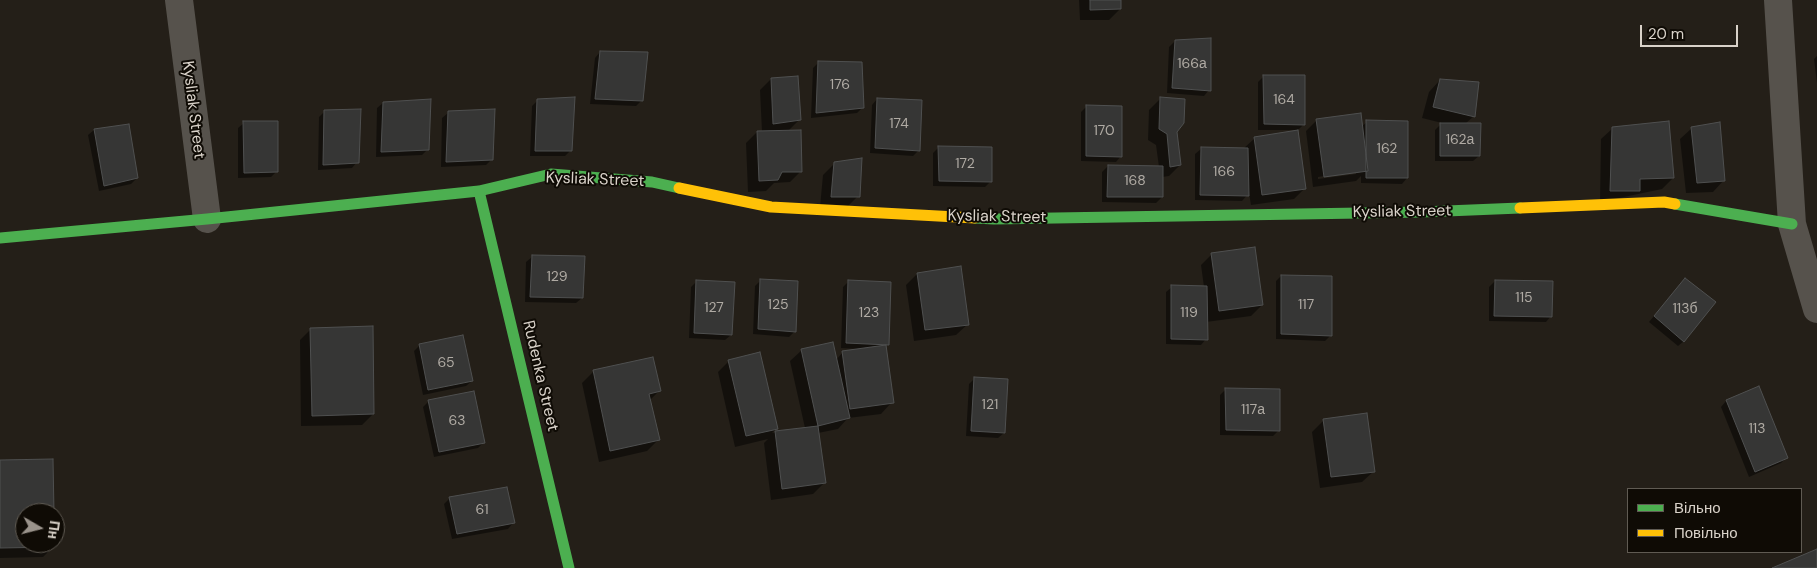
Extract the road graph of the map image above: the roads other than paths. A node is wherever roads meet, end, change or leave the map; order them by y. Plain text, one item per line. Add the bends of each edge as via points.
1 (179, 0) edge
2 (1778, 0) edge
3 (479, 191) junction
4 (207, 219) junction
5 (1792, 224) junction
6 (0, 238) edge
7 (1817, 309) edge
8 (569, 568) edge

1 - 4 street, Kysliak Street
2 - 5 street
3 - 4 street, Kysliak Street
3 - 5 street, Kysliak Street via 551,174 652,182 771,207 994,219 1422,212 1664,202
3 - 8 street, Rudenka Street
4 - 6 street, Kysliak Street
5 - 7 street

